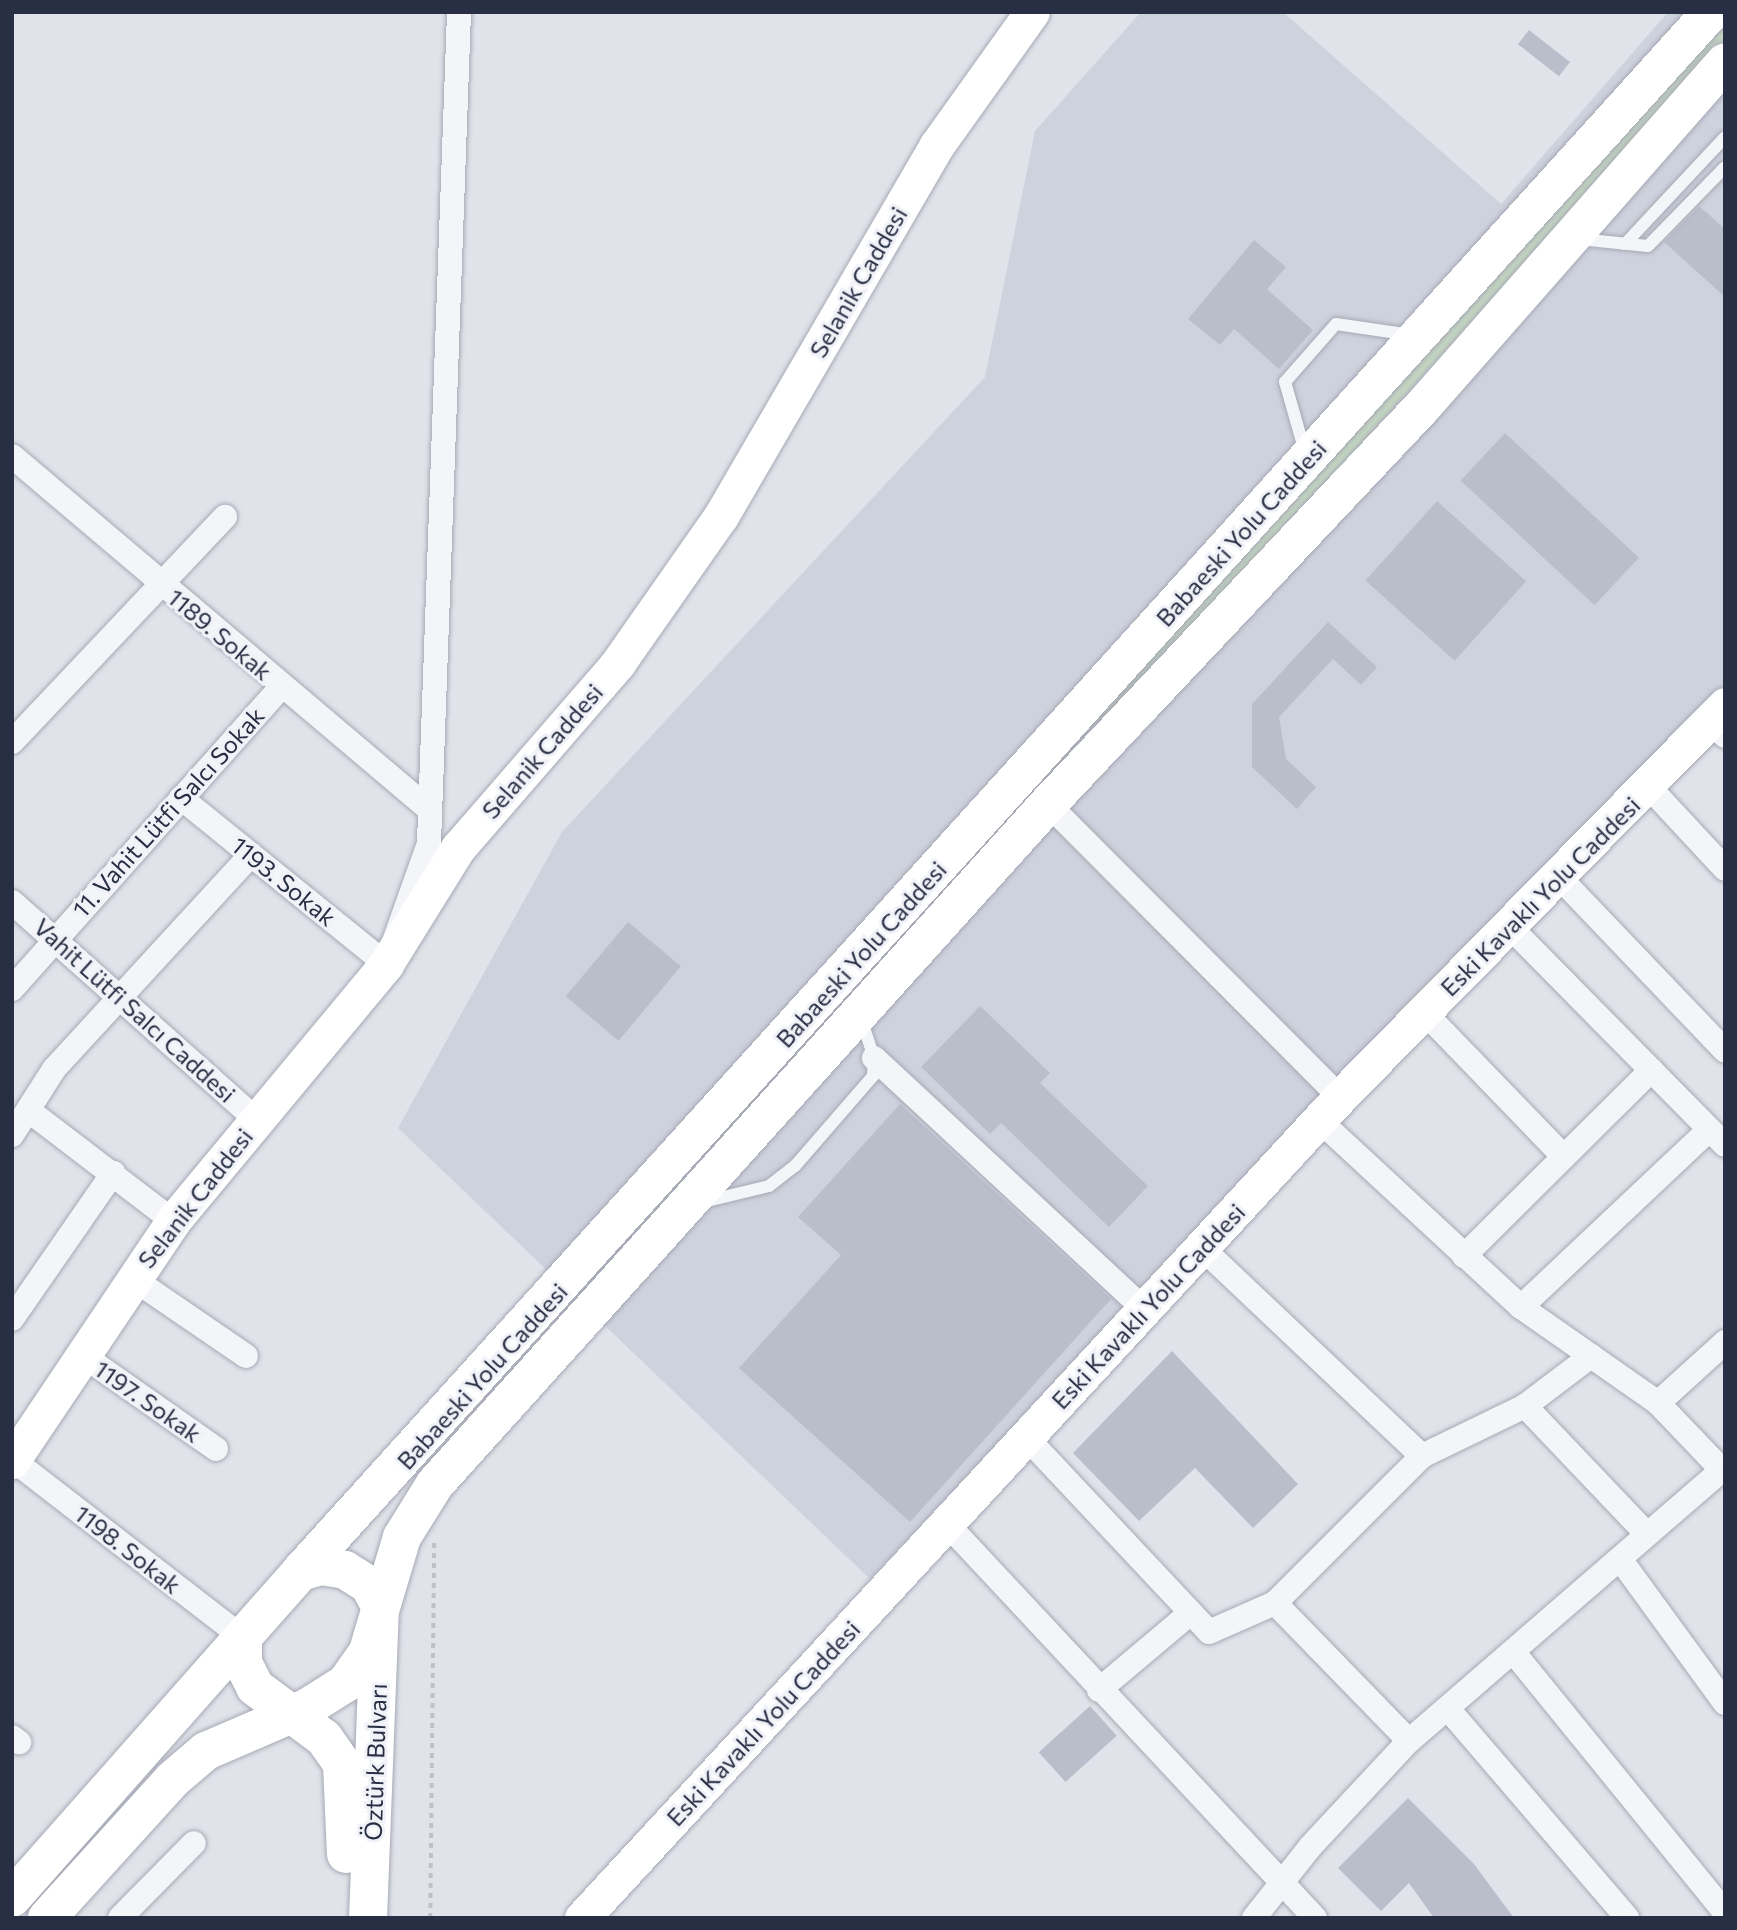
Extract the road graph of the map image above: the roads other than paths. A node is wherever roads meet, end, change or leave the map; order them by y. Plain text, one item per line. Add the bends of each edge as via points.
1 (459, 12) edge
2 (1032, 12) edge
3 (1711, 12) edge
4 (1725, 62) edge
5 (1725, 137) edge
6 (1725, 167) edge
7 (1571, 238) junction
8 (1625, 244) junction
9 (1420, 336) junction
10 (1307, 459) junction
11 (15, 462) edge
12 (226, 517) dead end
13 (161, 585) junction
14 (282, 685) junction
15 (1720, 720) edge
16 (12, 742) edge
17 (1648, 786) junction
18 (181, 799) junction
19 (1048, 804) junction
20 (430, 810) junction
21 (251, 855) junction
22 (1725, 869) edge
23 (1559, 877) junction
24 (12, 902) edge
25 (1510, 927) junction
26 (55, 938) junction
27 (386, 964) junction
28 (12, 989) edge
29 (121, 997) junction
30 (858, 1012) junction
31 (1425, 1013) junction
32 (1725, 1051) edge
33 (874, 1058) junction
34 (1651, 1070) junction
35 (1330, 1109) junction
36 (28, 1110) junction
37 (257, 1120) junction
38 (12, 1135) edge
39 (1717, 1137) edge
40 (1564, 1157) junction
41 (113, 1173) junction
42 (682, 1207) junction
43 (173, 1221) junction
44 (1202, 1248) junction
45 (1464, 1256) junction
46 (132, 1278) junction
47 (1521, 1307) junction
48 (1146, 1311) junction
49 (12, 1319) edge
50 (1725, 1342) edge
51 (81, 1354) junction
52 (246, 1356) dead end
53 (1591, 1356) junction
54 (1658, 1403) junction
55 (1525, 1406) junction
56 (1027, 1437) junction
57 (16, 1446) edge
58 (216, 1449) dead end
59 (1422, 1456) junction
60 (1723, 1469) edge
61 (947, 1524) junction
62 (1647, 1534) junction
63 (1620, 1559) junction
64 (300, 1572) junction
65 (1275, 1603) junction
66 (380, 1606) junction
67 (1188, 1615) junction
68 (243, 1638) junction
69 (1515, 1654) junction
70 (1099, 1690) junction
71 (1725, 1703) edge
72 (1449, 1710) junction
73 (290, 1714) junction
74 (1409, 1741) junction
75 (194, 1843) dead end
76 (1284, 1881) junction
77 (12, 1898) edge
78 (1725, 1912) edge
79 (47, 1918) edge
80 (120, 1918) edge
81 (342, 1918) edge
82 (368, 1918) edge
83 (582, 1918) edge
84 (1254, 1918) edge
85 (1315, 1918) edge
86 (1627, 1918) edge

1 - 20 street
2 - 27 street, Selanik Caddesi via 937,145 721,516 618,663 458,848
3 - 9 highway, Babaeski Yolu Caddesi
4 - 7 highway, Babaeski Yolu Caddesi
5 - 8 lane
6 - 8 lane via 1648,246
7 - 8 lane
7 - 19 highway, Babaeski Yolu Caddesi via 1424,405
9 - 10 highway, Babaeski Yolu Caddesi
9 - 10 lane via 1336,324 1285,382
10 - 64 highway, Babaeski Yolu Caddesi
11 - 13 street, 1189. Sokak
12 - 13 street
13 - 14 street, 1189. Sokak
13 - 16 street
14 - 18 street, 11. Vahit Lütfi Salcı Sokak
14 - 20 street, 1189. Sokak
15 - 17 street, Eski Kavaklı Yolu Caddesi
17 - 22 street
17 - 23 street, Eski Kavaklı Yolu Caddesi
18 - 21 street, 1193. Sokak
18 - 26 street, 11. Vahit Lütfi Salcı Sokak
19 - 30 highway, Babaeski Yolu Caddesi
19 - 35 street
20 - 27 street via 429,844
21 - 27 street, 1193. Sokak
21 - 29 street
23 - 25 street, Eski Kavaklı Yolu Caddesi
23 - 32 street
24 - 26 street, Vahit Lütfi Salcı Caddesi
25 - 31 street, Eski Kavaklı Yolu Caddesi
25 - 34 street
26 - 28 street, 11. Vahit Lütfi Salcı Sokak
26 - 29 street, Vahit Lütfi Salcı Caddesi
27 - 37 street, Selanik Caddesi
29 - 36 street via 54,1069
29 - 37 street, Vahit Lütfi Salcı Caddesi
30 - 33 lane
30 - 42 highway, Babaeski Yolu Caddesi
31 - 35 street, Eski Kavaklı Yolu Caddesi
31 - 40 street
33 - 42 lane via 873,1076 795,1166 769,1186
33 - 48 street
34 - 39 street
34 - 40 street
35 - 44 street, Eski Kavaklı Yolu Caddesi
35 - 45 street
36 - 38 street
36 - 41 street
37 - 43 street, Selanik Caddesi
39 - 47 street
40 - 45 street
41 - 43 street
41 - 49 street
42 - 66 highway, Babaeski Yolu Caddesi via 435,1484 402,1537
43 - 46 street, Selanik Caddesi
44 - 48 street, Eski Kavaklı Yolu Caddesi
44 - 59 street
45 - 47 street
46 - 51 street, Selanik Caddesi
46 - 52 street
47 - 53 street
48 - 56 street, Eski Kavaklı Yolu Caddesi
50 - 54 street
51 - 57 street, Selanik Caddesi
51 - 58 street, 1197. Sokak
53 - 54 street
53 - 55 street
54 - 60 street
55 - 59 street
55 - 62 street
56 - 61 street, Eski Kavaklı Yolu Caddesi
56 - 67 street
57 - 68 street, 1198. Sokak
59 - 65 street
60 - 62 street
61 - 70 street
61 - 83 street, Eski Kavaklı Yolu Caddesi
62 - 63 street
63 - 69 street
63 - 71 street
64 - 66 highway via 321,1566 345,1570 369,1585
64 - 68 highway, Babaeski Yolu Caddesi
65 - 67 street via 1209,1632
65 - 74 street
66 - 73 highway, Babaeski Yolu Caddesi via 368,1651 346,1683
66 - 82 highway, Öztürk Bulvarı
67 - 70 street
68 - 73 highway via 243,1664 255,1687
68 - 77 highway, Babaeski Yolu Caddesi
69 - 72 street
69 - 78 street
70 - 76 street
72 - 74 street
72 - 86 street
73 - 79 highway, Babaeski Yolu Caddesi via 227,1739 188,1765
73 - 81 highway, Öztürk Bulvarı via 324,1738 342,1764 348,1833
74 - 76 street
75 - 80 street
76 - 84 street
76 - 85 street

